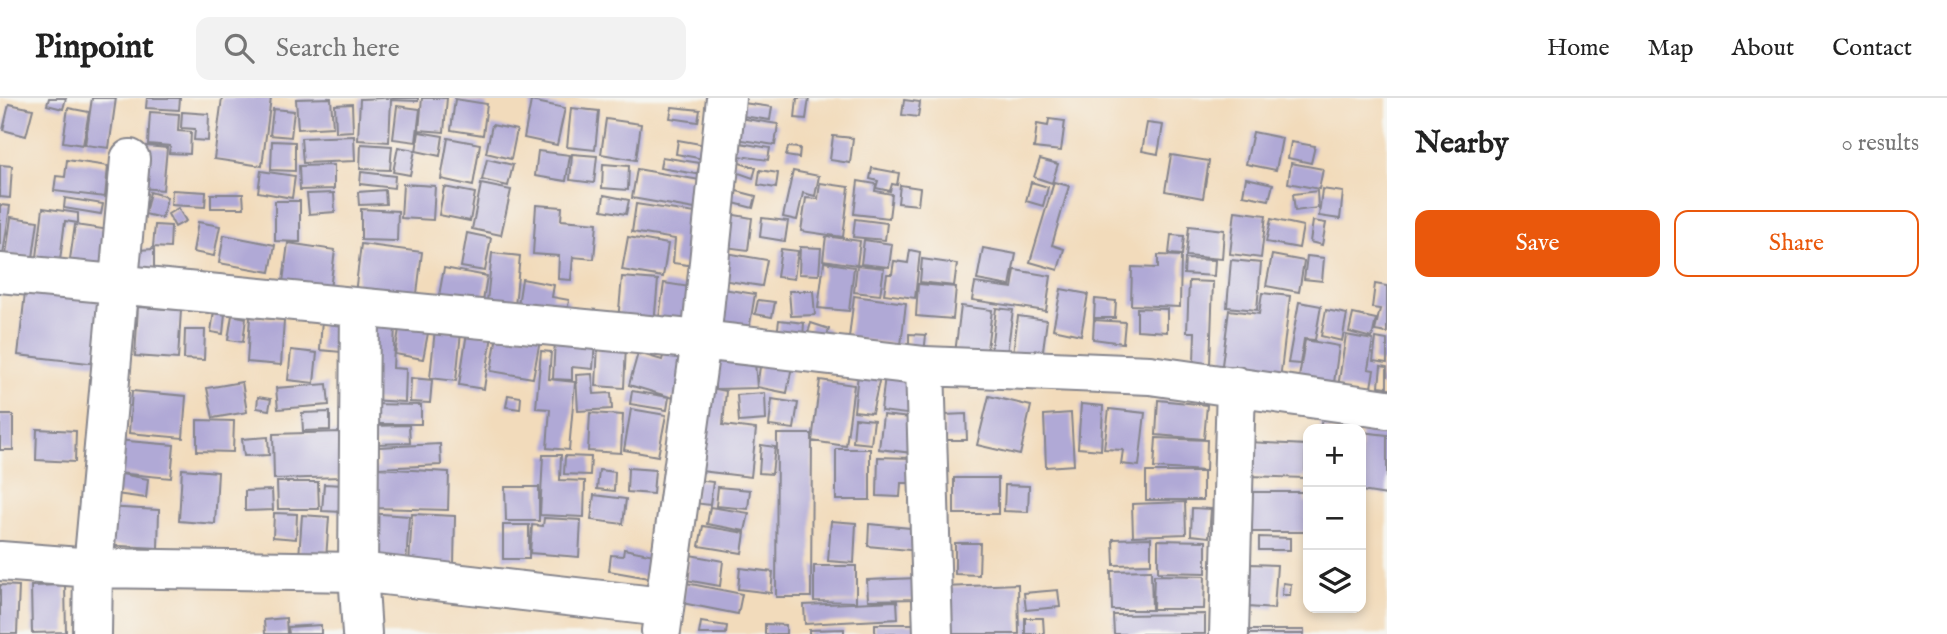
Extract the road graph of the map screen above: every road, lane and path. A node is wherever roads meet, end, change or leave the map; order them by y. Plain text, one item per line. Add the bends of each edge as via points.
1 (726, 98) edge
2 (130, 159) dead end
3 (0, 273) edge
4 (118, 286) junction
5 (359, 308) junction
6 (701, 340) junction
7 (925, 366) junction
8 (1236, 386) junction
9 (1387, 409) edge
10 (0, 561) edge
11 (93, 568) junction
12 (358, 572) junction
13 (662, 621) edge
14 (92, 634) edge
15 (362, 634) edge
16 (933, 634) edge
17 (1229, 634) edge

1 - 6 street
2 - 4 street
3 - 4 street
4 - 5 street
4 - 11 street
5 - 6 street
5 - 12 street
6 - 7 street
6 - 13 street
7 - 8 street via 1150,375
7 - 16 street
8 - 9 street
8 - 17 street
10 - 11 street
11 - 12 street
11 - 14 street
12 - 13 street
12 - 15 street

